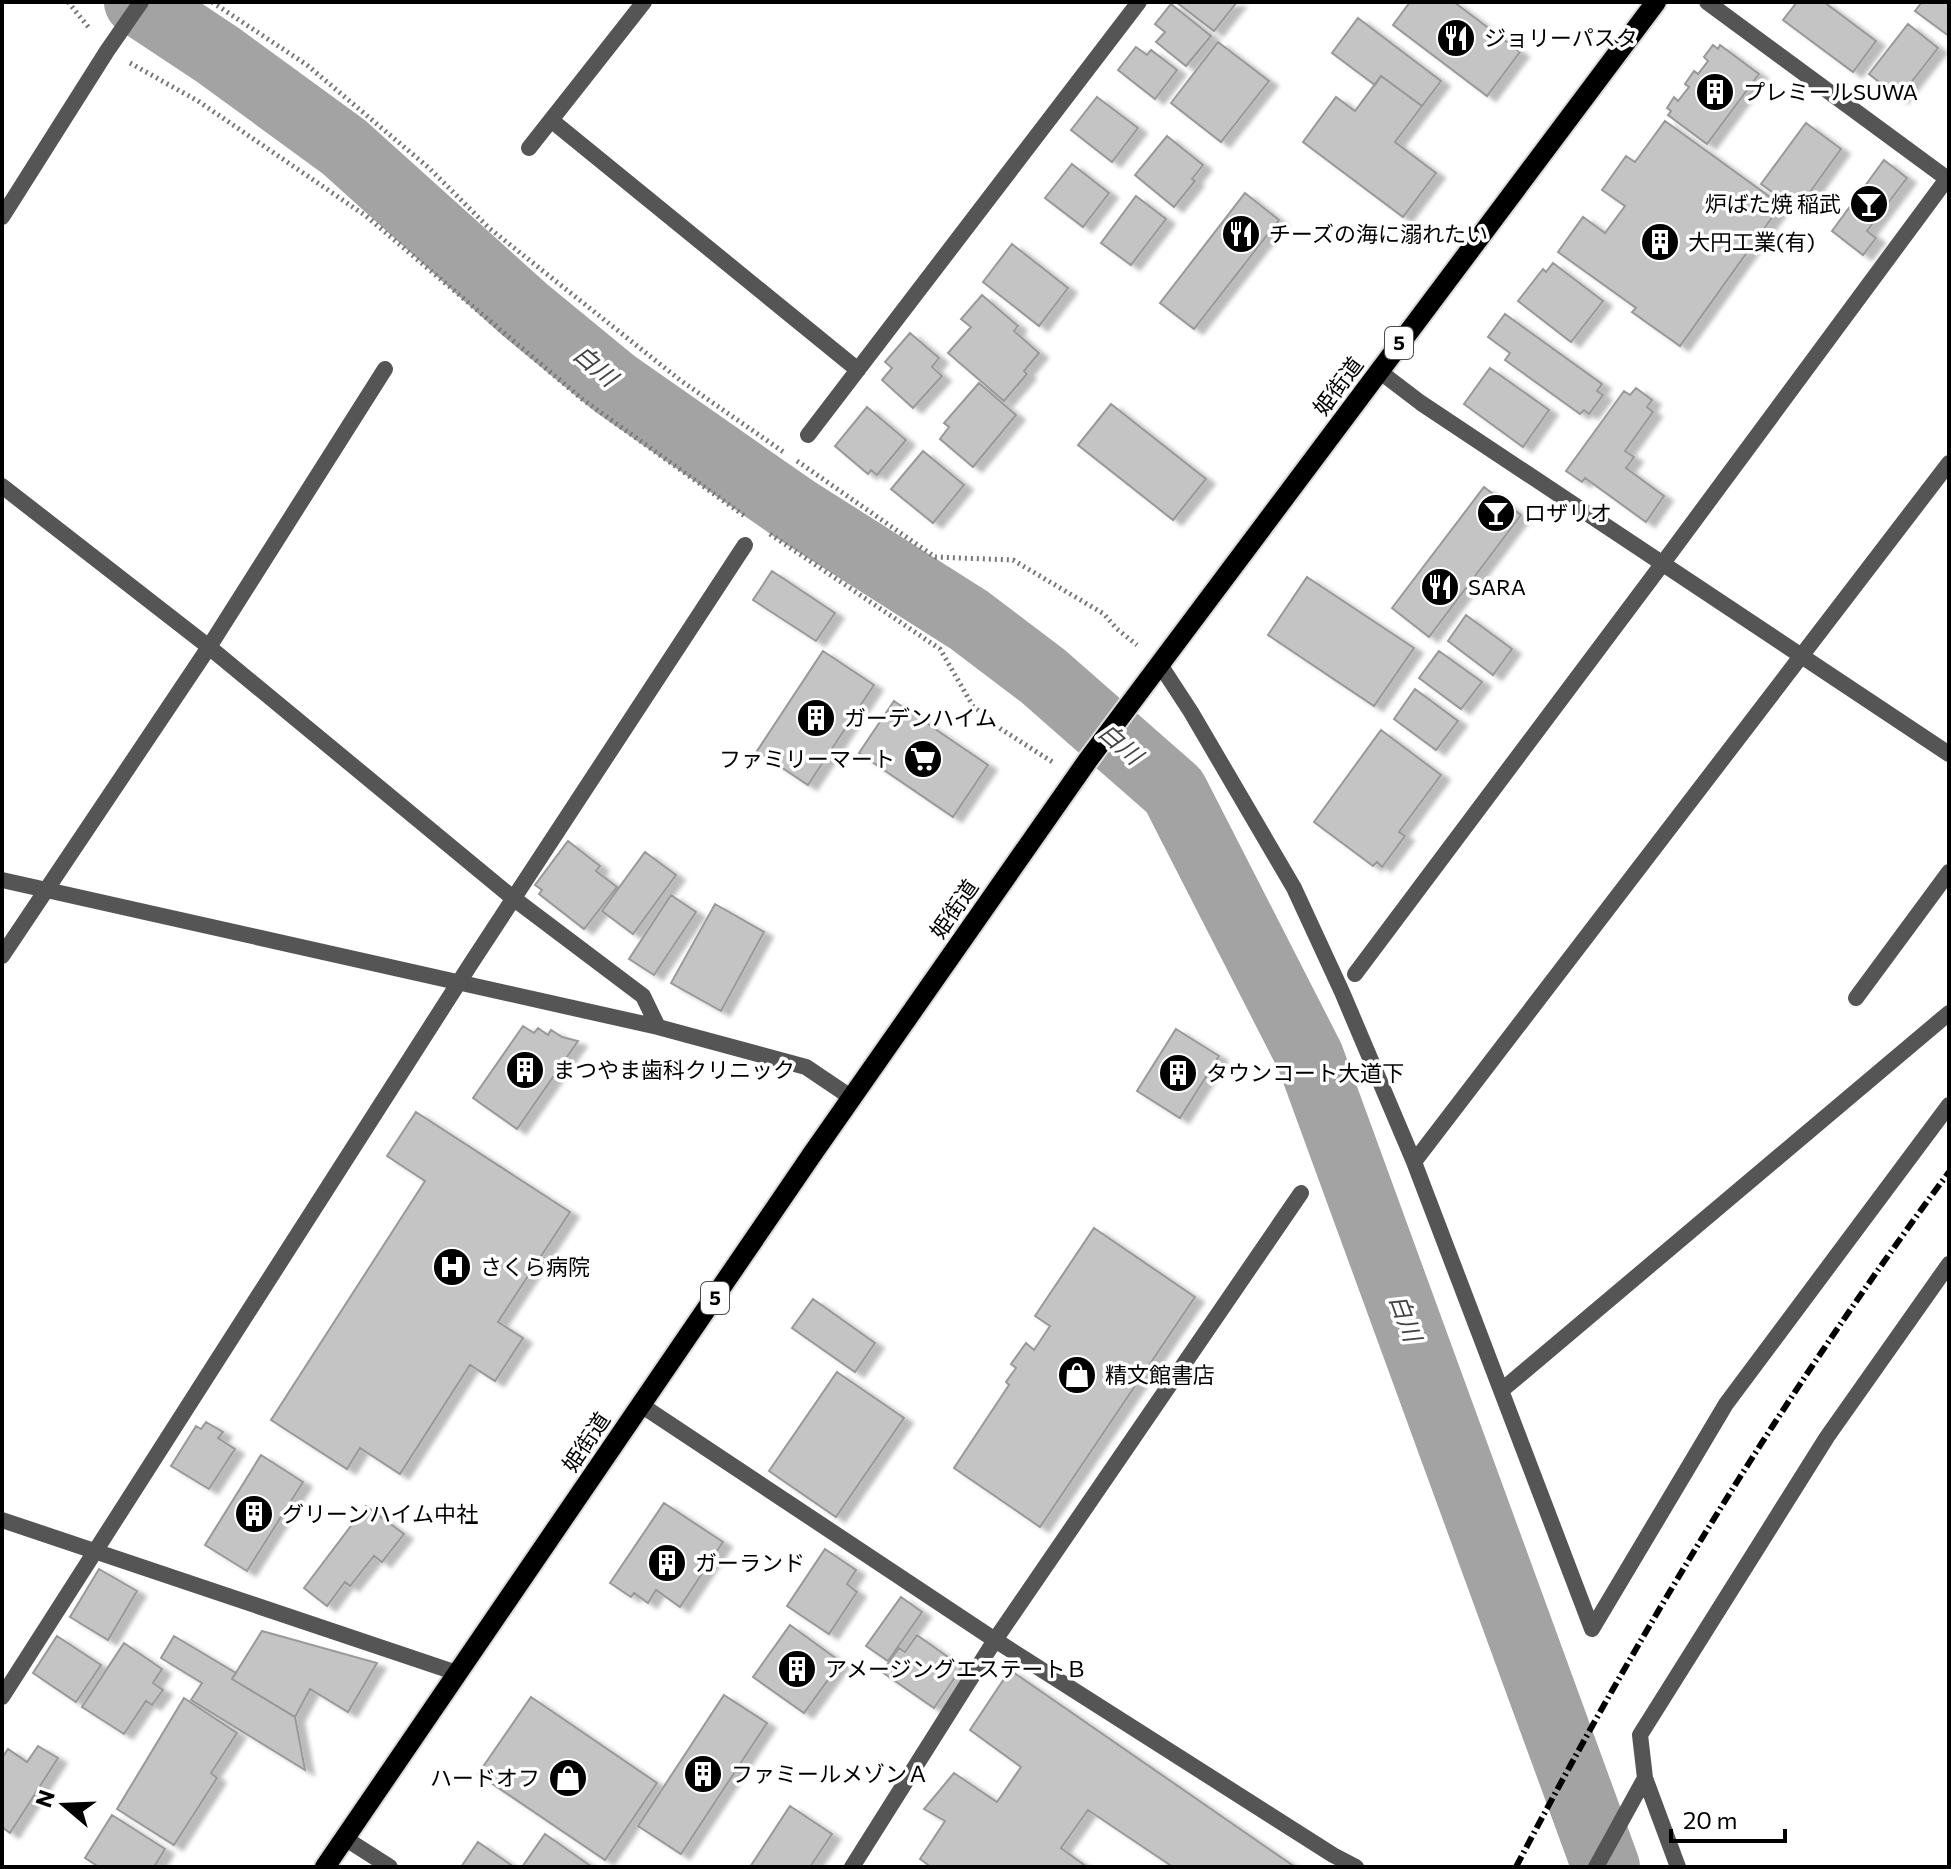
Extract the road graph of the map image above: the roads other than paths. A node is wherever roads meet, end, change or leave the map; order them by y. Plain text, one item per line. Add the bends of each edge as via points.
1 (141, 2) edge
2 (644, 2) edge
3 (1139, 2) edge
4 (1656, 2) edge
5 (1707, 2) edge
6 (551, 120) junction
7 (529, 148) dead end
8 (1948, 178) edge
9 (2, 217) edge
10 (385, 369) dead end
11 (858, 370) junction
12 (1379, 371) junction
13 (808, 435) dead end
14 (1949, 463) edge
15 (2, 486) edge
16 (745, 545) dead end
17 (1663, 563) junction
18 (209, 647) junction
19 (1802, 658) junction
20 (1159, 663) junction
21 (1949, 754) edge
22 (1949, 872) edge
23 (2, 880) edge
24 (45, 890) junction
25 (513, 898) junction
26 (2, 956) edge
27 (1355, 974) dead end
28 (459, 983) junction
29 (1856, 998) dead end
30 (1949, 1013) edge
31 (658, 1027) junction
32 (852, 1098) junction
33 (1949, 1105) edge
34 (1414, 1162) junction
35 (1301, 1193) dead end
36 (1949, 1264) edge
37 (1502, 1390) junction
38 (641, 1405) junction
39 (2, 1520) edge
40 (93, 1551) junction
41 (995, 1640) junction
42 (457, 1673) junction
43 (2, 1697) edge
44 (1645, 1778) junction
45 (346, 1839) junction
46 (1329, 1861) edge
47 (325, 1867) edge
48 (390, 1867) edge
49 (852, 1867) edge
50 (1356, 1867) edge
51 (1596, 1867) edge
52 (1678, 1867) edge

1 - 9 street
2 - 6 street
3 - 11 street
4 - 12 main road, 姫街道 / 5
5 - 8 street
6 - 7 street
6 - 11 street
8 - 17 street
10 - 18 street
11 - 13 street
12 - 17 street
12 - 20 main road, 姫街道 / 5
14 - 19 street
15 - 18 street
16 - 25 street
17 - 19 street
17 - 27 street
18 - 24 street
18 - 25 street
19 - 21 street
19 - 34 street
20 - 32 main road, 姫街道 / 5
20 - 34 street via 1294,888
22 - 29 street
23 - 24 street
24 - 26 street
24 - 28 street
25 - 28 street
25 - 31 street via 643,996
28 - 31 street
28 - 40 street
30 - 37 street
31 - 32 street via 806,1067
32 - 38 main road, 姫街道 / 5
33 - 37 street via 1726,1404 1592,1629
34 - 37 street
35 - 41 street
36 - 44 street via 1827,1437 1640,1735
38 - 41 street
38 - 42 main road, 姫街道 / 5
39 - 40 street
40 - 42 street
40 - 43 street
41 - 46 street
41 - 49 street
42 - 45 main road, 姫街道 / 5
44 - 51 street
44 - 52 street
45 - 47 main road, 姫街道 / 5
45 - 48 street
46 - 50 street

